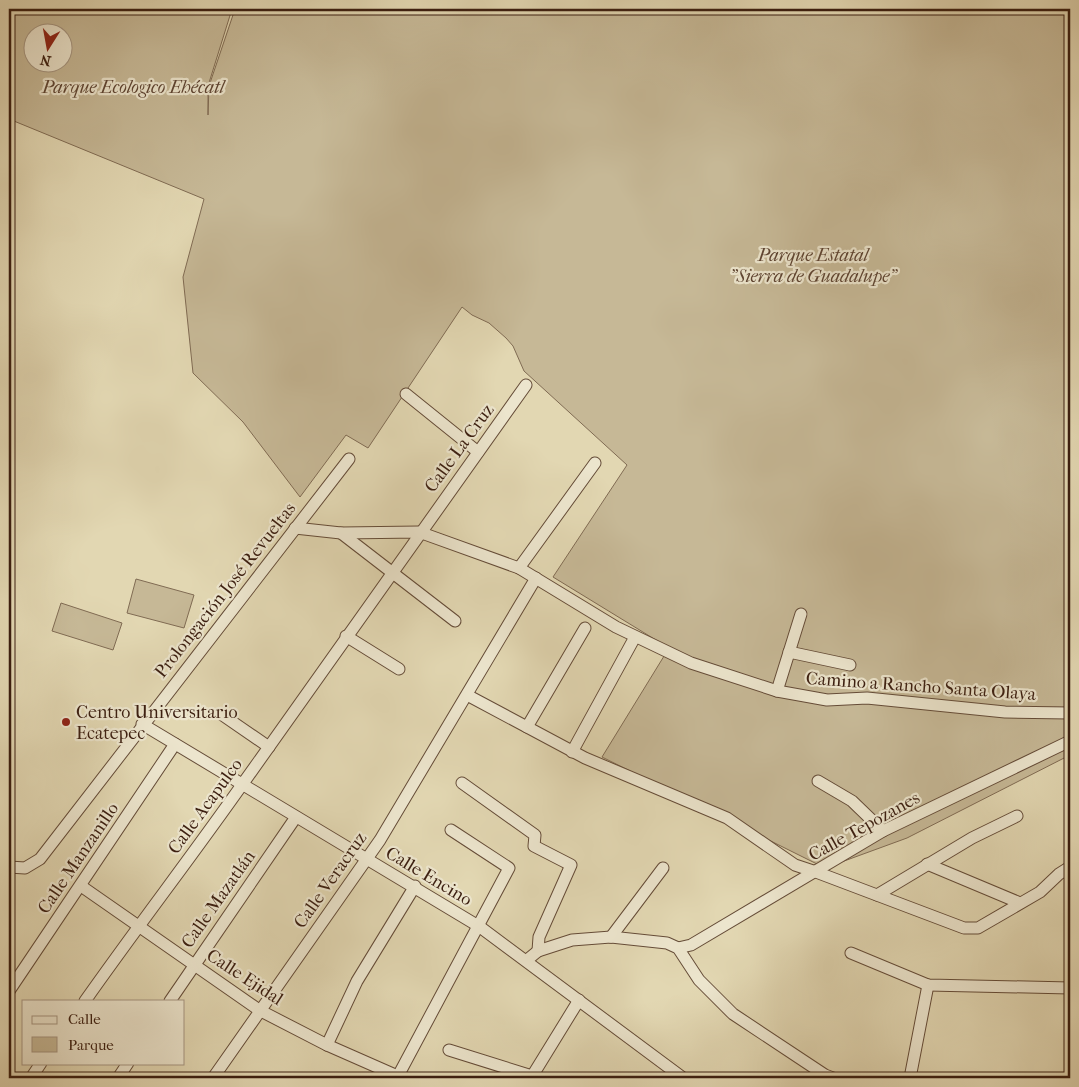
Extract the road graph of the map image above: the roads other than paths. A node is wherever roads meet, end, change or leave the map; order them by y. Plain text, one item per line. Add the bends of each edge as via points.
1 (526, 386) dead end
2 (406, 394) dead end
3 (478, 452) junction
4 (349, 459) dead end
5 (595, 463) dead end
6 (295, 528) junction
7 (419, 532) junction
8 (341, 533) junction
9 (519, 568) junction
10 (392, 571) junction
11 (536, 578) junction
12 (801, 614) dead end
13 (455, 621) dead end
14 (585, 628) dead end
15 (346, 636) junction
16 (635, 637) junction
17 (789, 652) junction
18 (850, 665) dead end
19 (399, 669) dead end
20 (777, 691) junction
21 (467, 695) junction
22 (1070, 713) edge
23 (221, 714) dead end
24 (142, 724) junction
25 (527, 727) junction
26 (1070, 741) edge
27 (175, 744) junction
28 (269, 747) junction
29 (572, 752) junction
30 (818, 781) dead end
31 (462, 783) dead end
32 (242, 785) junction
33 (1017, 816) dead end
34 (296, 817) junction
35 (451, 830) dead end
36 (883, 831) junction
37 (366, 860) junction
38 (926, 864) junction
39 (9, 867) edge
40 (663, 868) dead end
41 (1070, 868) edge
42 (816, 872) junction
43 (81, 886) junction
44 (414, 886) junction
45 (877, 895) junction
46 (1020, 903) junction
47 (138, 925) junction
48 (480, 927) junction
49 (611, 937) junction
50 (678, 948) junction
51 (538, 951) junction
52 (851, 953) dead end
53 (527, 960) junction
54 (194, 964) junction
55 (928, 985) junction
56 (1070, 988) edge
57 (9, 991) edge
58 (86, 1000) edge
59 (171, 1000) edge
60 (579, 1000) junction
61 (259, 1010) junction
62 (327, 1045) junction
63 (449, 1050) dead end
64 (41, 1064) edge
65 (127, 1064) edge
66 (400, 1077) edge
67 (532, 1077) edge
68 (31, 1078) edge
69 (118, 1078) edge
70 (213, 1078) edge
71 (683, 1078) edge
72 (833, 1078) edge
73 (910, 1078) edge

1 - 3 street, Calle La Cruz
2 - 3 street
3 - 7 street, Calle La Cruz
4 - 6 street, Prolongación José Revueltas
5 - 9 street
6 - 8 street, Camino a Rancho Santa Olaya
6 - 24 street, Prolongación José Revueltas
7 - 8 street, Camino a Rancho Santa Olaya
7 - 9 street, Camino a Rancho Santa Olaya
7 - 10 street, Calle Acapulco
8 - 10 street
9 - 11 street, Camino a Rancho Santa Olaya
10 - 13 street
10 - 15 street, Calle Acapulco
11 - 16 street, Camino a Rancho Santa Olaya
11 - 21 street, Calle Veracruz
12 - 17 street
14 - 25 street
15 - 19 street
15 - 28 street, Calle Acapulco
16 - 20 street, Camino a Rancho Santa Olaya via 691,663
16 - 29 street
17 - 18 street
17 - 20 street
20 - 22 street, Camino a Rancho Santa Olaya via 827,700 868,698 1004,712
21 - 25 street
21 - 37 street, Calle Veracruz
23 - 28 street
24 - 27 street, Calle Encino
24 - 39 street, Prolongación José Revueltas via 40,859 24,868
25 - 29 street
26 - 36 street, Calle Tepozanes
27 - 32 street, Calle Encino
27 - 43 street, Calle Manzanillo
28 - 32 street, Calle Acapulco
29 - 42 street via 727,818 795,866
30 - 36 street via 852,801
31 - 51 street via 535,835 534,846 571,865 538,937
32 - 34 street, Calle Encino
32 - 47 street, Calle Acapulco
33 - 38 street
34 - 37 street, Calle Encino
34 - 54 street, Calle Mazatlán
35 - 48 street via 509,868
36 - 42 street, Calle Tepozanes
37 - 44 street, Calle Encino
37 - 61 street, Calle Veracruz
38 - 45 street
38 - 46 street
40 - 49 street
41 - 46 street
42 - 45 street
42 - 50 street, Calle Tepozanes via 691,945
43 - 47 street, Calle Ejidal
43 - 57 street, Calle Manzanillo
44 - 48 street, Calle Encino
44 - 62 street via 357,982
45 - 46 street via 964,928 978,928
47 - 54 street, Calle Ejidal
47 - 58 street, Calle Acapulco
48 - 53 street, Calle Encino
48 - 66 street
49 - 50 street via 667,943
49 - 51 street via 572,940
50 - 72 street via 699,980 733,1014 825,1076
51 - 53 street
52 - 55 street
53 - 60 street, Calle Encino
54 - 59 street, Calle Mazatlán
54 - 61 street, Calle Ejidal
55 - 56 street
55 - 73 street
60 - 67 street
60 - 71 street, Calle Encino
61 - 62 street, Calle Ejidal
61 - 70 street, Calle Veracruz
62 - 66 street, Calle Ejidal
63 - 67 street
64 - 68 street
65 - 69 street

